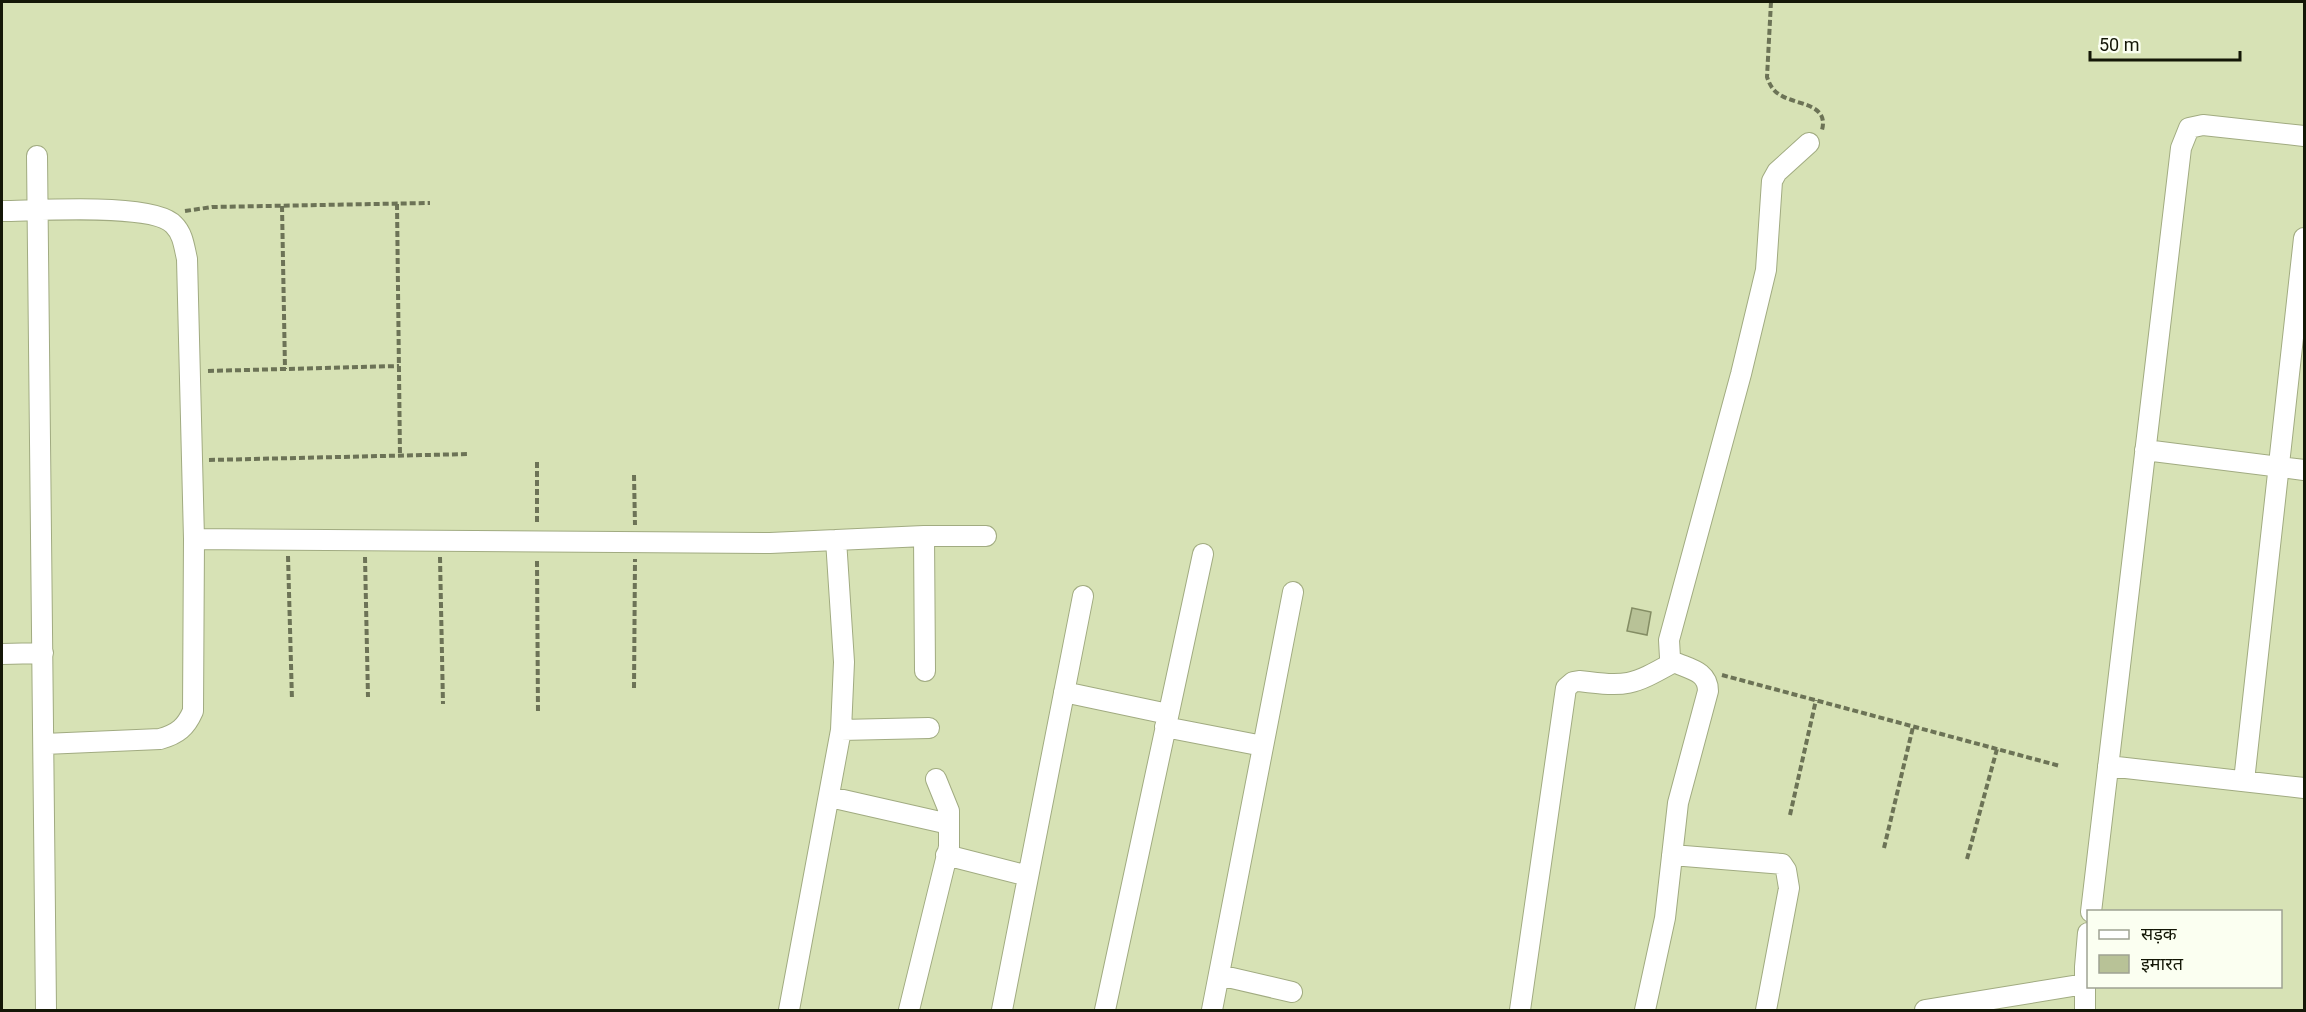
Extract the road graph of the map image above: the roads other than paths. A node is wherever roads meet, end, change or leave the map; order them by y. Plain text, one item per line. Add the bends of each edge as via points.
1 (2304, 136) edge
2 (1809, 143) road end
3 (38, 156) dead end
4 (2, 211) edge
5 (38, 211) junction
6 (2304, 238) edge
7 (2145, 450) junction
8 (2279, 467) junction
9 (2304, 470) edge
10 (924, 536) junction
11 (986, 536) dead end
12 (194, 539) junction
13 (836, 540) junction
14 (1203, 554) dead end
15 (1293, 592) dead end
16 (1083, 596) dead end
17 (42, 653) junction
18 (2, 654) edge
19 (1674, 662) junction
20 (925, 670) dead end
21 (1064, 692) junction
22 (1167, 721) junction
23 (929, 728) dead end
24 (841, 730) junction
25 (44, 744) junction
26 (1263, 746) junction
27 (2108, 766) junction
28 (936, 779) dead end
29 (2244, 781) junction
30 (2304, 788) edge
31 (830, 797) junction
32 (949, 824) junction
33 (946, 855) junction
34 (1672, 855) junction
35 (1028, 876) junction
36 (2091, 910) edge
37 (2087, 950) edge
38 (1219, 975) junction
39 (2085, 984) junction
40 (1292, 992) dead end
41 (46, 1011) edge
42 (789, 1011) edge
43 (909, 1011) edge
44 (1002, 1011) edge
45 (1105, 1011) edge
46 (1212, 1011) edge
47 (1520, 1011) edge
48 (1645, 1011) edge
49 (1766, 1011) edge
50 (1925, 1011) edge
51 (2085, 1011) edge

1 - 7 street via 2203,125 2189,128 2185,135
2 - 19 street via 1772,181 1766,270 1669,640 1670,658
3 - 5 street
4 - 5 street
5 - 12 street via 147,212 173,223 182,237 187,259
5 - 17 street
6 - 8 street
7 - 8 street
7 - 27 street
8 - 9 street
8 - 29 street
10 - 11 street
10 - 13 street
10 - 20 street
12 - 13 street via 770,543
12 - 25 street via 194,693 188,723 182,730 160,739
13 - 24 street via 844,662
14 - 22 street
15 - 26 street
16 - 21 street
17 - 18 street
17 - 25 street
19 - 34 street via 1705,676 1708,691 1678,802
19 - 47 street via 1639,682 1625,685 1580,681 1566,688
21 - 22 street
21 - 35 street
22 - 26 street
22 - 45 street
23 - 24 street
24 - 31 street
25 - 41 street
26 - 38 street
27 - 29 street
27 - 36 street
28 - 32 street via 949,811
29 - 30 street
31 - 32 street
31 - 42 street
32 - 33 street
33 - 35 street
33 - 43 street
34 - 48 street via 1665,918
34 - 49 street via 1782,864 1786,870 1789,888
35 - 44 street
37 - 39 street
38 - 40 street
38 - 46 street
39 - 50 street
39 - 51 street

